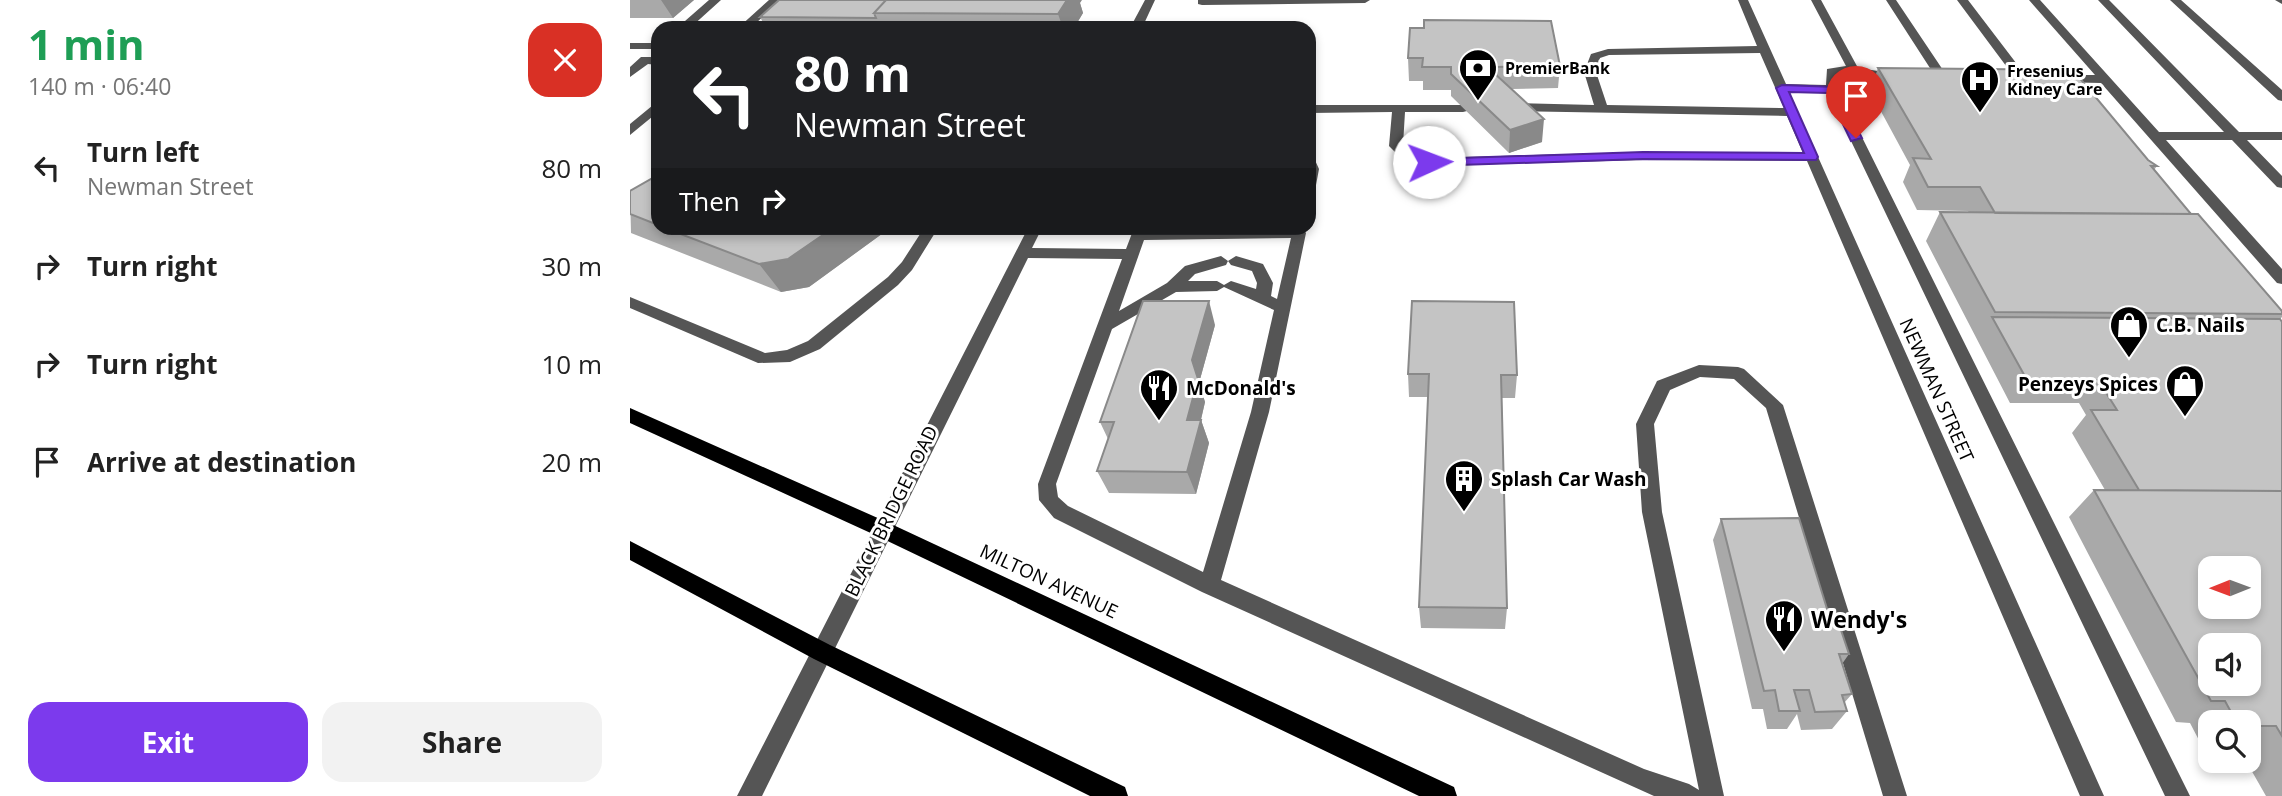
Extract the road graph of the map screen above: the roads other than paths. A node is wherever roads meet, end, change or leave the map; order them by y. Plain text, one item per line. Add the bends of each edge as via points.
1 (716, 0) edge
2 (775, 0) edge
3 (1150, 0) edge
4 (1366, 0) edge
5 (1743, 0) edge
6 (1816, 0) edge
7 (1891, 0) edge
8 (1962, 0) edge
9 (2034, 0) edge
10 (2103, 0) edge
11 (2175, 0) edge
12 (1202, 2) dead end
13 (691, 21) edge
14 (752, 21) edge
15 (1140, 21) edge
16 (630, 46) edge
17 (651, 48) edge
18 (1765, 49) junction
19 (651, 61) edge
20 (1853, 69) junction
21 (630, 73) edge
22 (1996, 79) edge
23 (2022, 79) junction
24 (2105, 79) junction
25 (1782, 88) junction
26 (1832, 89) junction
27 (2282, 97) edge
28 (1506, 107) edge
29 (1399, 108) junction
30 (1463, 108) edge
31 (1316, 109) edge
32 (1602, 109) junction
33 (651, 112) edge
34 (1792, 112) junction
35 (630, 131) edge
36 (2155, 136) junction
37 (2235, 136) junction
38 (2282, 136) edge
39 (1812, 157) junction
40 (2282, 184) edge
41 (926, 235) edge
42 (1031, 235) edge
43 (1138, 235) edge
44 (1299, 235) edge
45 (1022, 253) junction
46 (1132, 254) junction
47 (2282, 279) edge
48 (1173, 287) junction
49 (1263, 299) junction
50 (630, 302) edge
51 (1283, 308) junction
52 (1106, 325) junction
53 (630, 415) edge
54 (882, 529) junction
55 (630, 550) edge
56 (1209, 585) junction
57 (822, 652) junction
58 (749, 796) edge
59 (1116, 796) edge
60 (1445, 796) edge
61 (1689, 796) edge
62 (1712, 796) edge
63 (1895, 796) edge
64 (2092, 796) edge
65 (2178, 796) edge

1 - 13 street
2 - 14 street
3 - 15 street
4 - 12 street
5 - 18 street, NEWMAN STREET
6 - 20 street
7 - 20 street via 1950,79 1878,78
8 - 23 street
9 - 24 street
10 - 37 street
11 - 27 street
16 - 17 street
18 - 25 street, NEWMAN STREET
18 - 32 street via 1595,56 1590,72
19 - 21 street
20 - 26 street via 1831,72
22 - 23 street
23 - 24 street
24 - 36 street
25 - 26 street
25 - 34 street, NEWMAN STREET
26 - 65 street
28 - 32 street
29 - 30 street
29 - 31 street
29 - 39 street via 1396,146 1410,159 1429,162
32 - 34 street
33 - 35 street
34 - 39 street, NEWMAN STREET
36 - 37 street
36 - 47 street
37 - 38 street
37 - 40 street
39 - 64 street, NEWMAN STREET
41 - 50 street via 893,281 814,345 790,356 764,359
42 - 45 street, BLACK BRIDGE ROAD
43 - 46 street
44 - 51 street
45 - 46 street
45 - 54 street, BLACK BRIDGE ROAD
46 - 52 street
48 - 49 street via 1238,286
48 - 49 street via 1190,270 1228,261 1258,268 1265,283
48 - 52 street
49 - 51 street
51 - 56 street via 1260,412
52 - 56 street via 1047,484 1049,500 1061,512
53 - 54 main road, MILTON AVENUE
54 - 57 street, BLACK BRIDGE ROAD
54 - 60 main road, MILTON AVENUE
55 - 57 main road
56 - 61 street via 1630,775
57 - 58 street, BLACK BRIDGE ROAD
57 - 59 main road
62 - 63 street via 1652,512 1645,424 1663,386 1699,371 1738,373 1774,405

